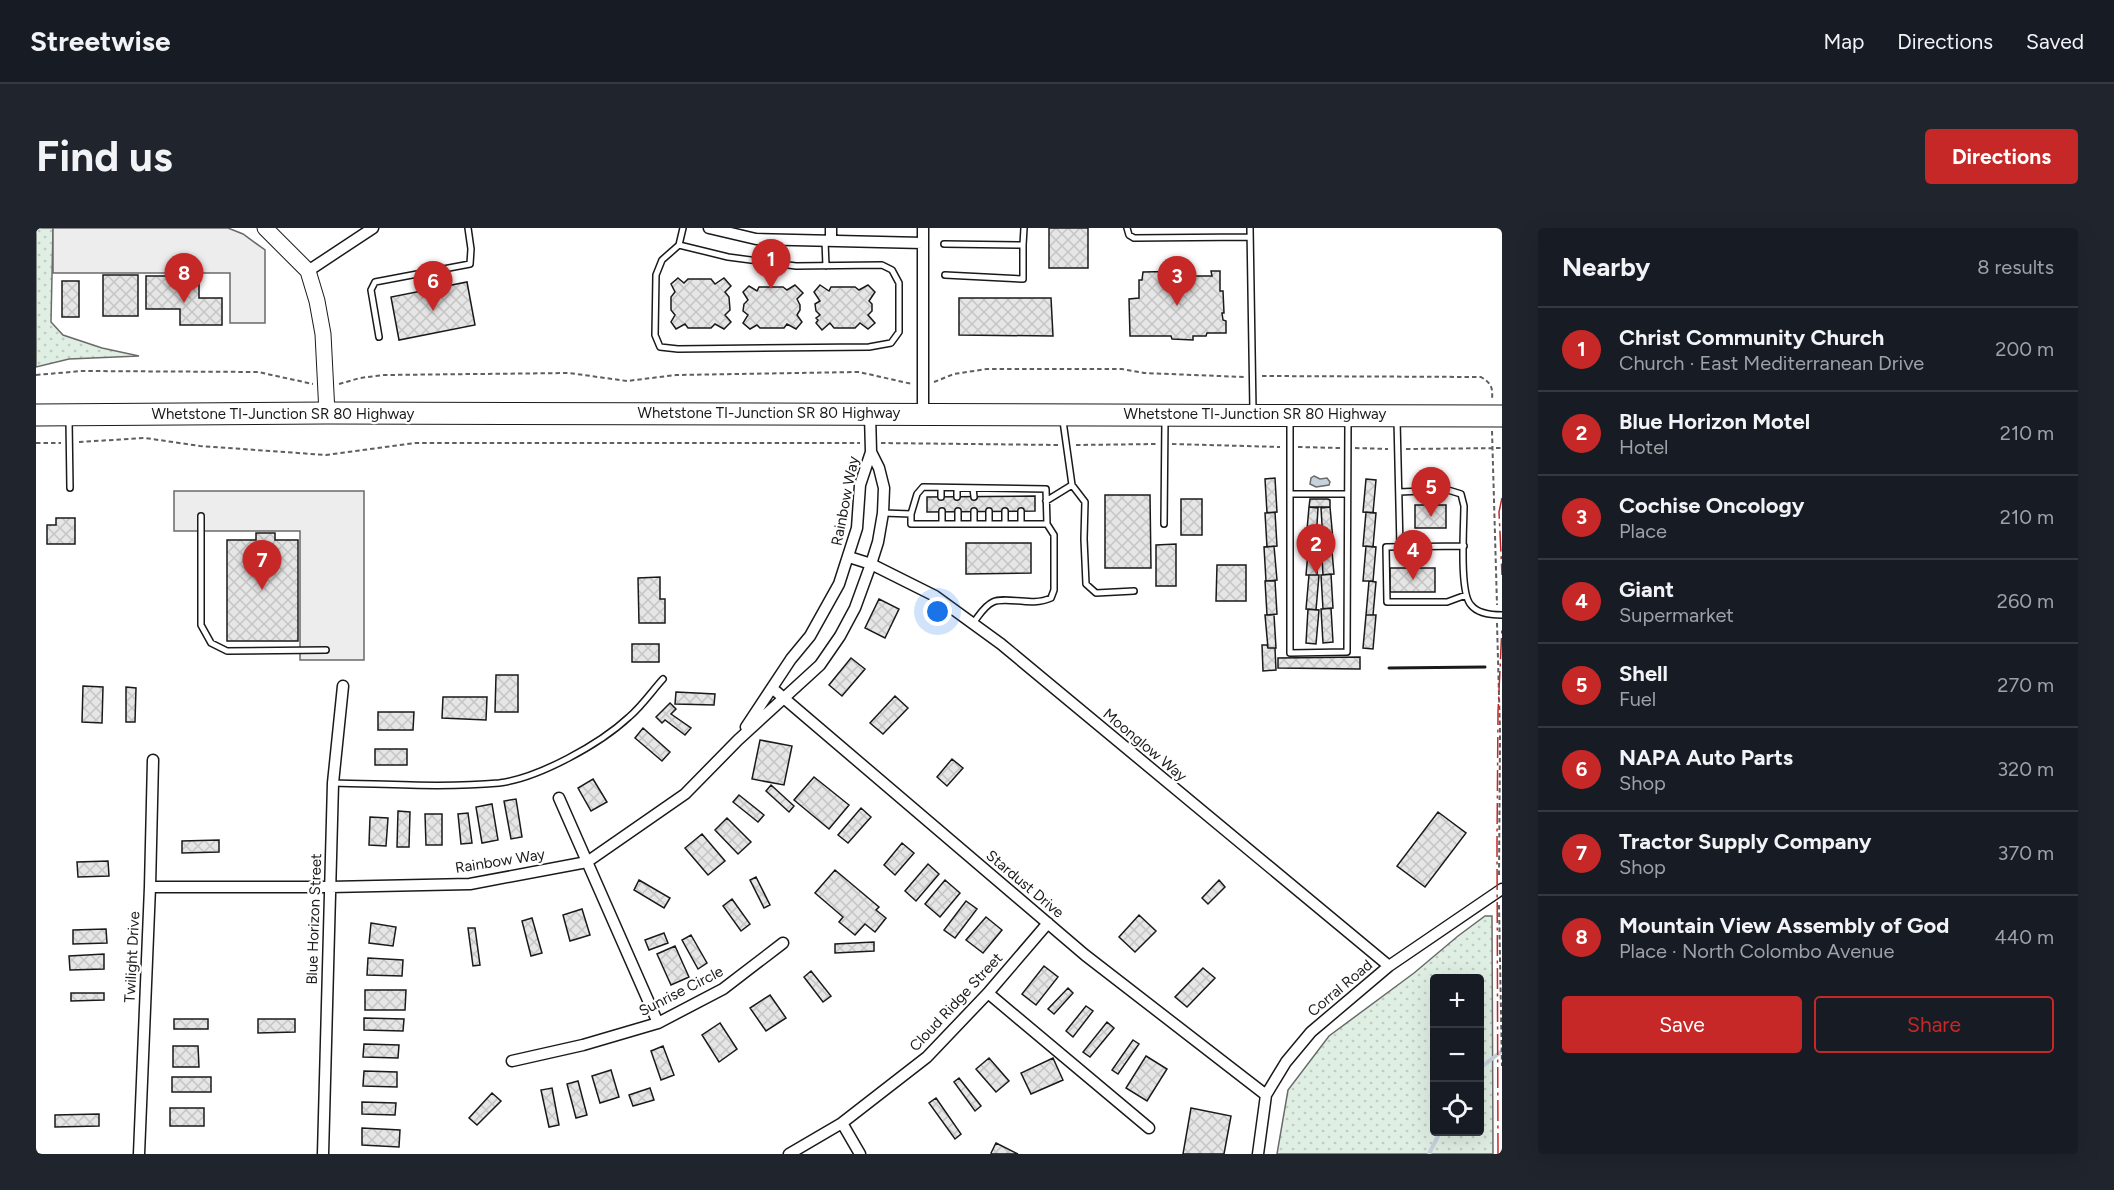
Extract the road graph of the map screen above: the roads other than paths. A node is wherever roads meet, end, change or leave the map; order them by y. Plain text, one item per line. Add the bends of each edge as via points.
1 (265, 228) edge
2 (373, 228) edge
3 (468, 228) edge
4 (683, 228) edge
5 (709, 228) edge
6 (831, 228) edge
7 (923, 228) edge
8 (1024, 228) edge
9 (1126, 228) edge
10 (1250, 228) edge
11 (1250, 237) junction
12 (828, 241) junction
13 (923, 243) junction
14 (944, 244) dead end
15 (680, 245) junction
16 (1023, 245) junction
17 (826, 266) junction
18 (308, 271) junction
19 (945, 275) dead end
20 (379, 337) dead end
21 (327, 413) junction
22 (923, 413) junction
23 (1062, 413) junction
24 (870, 414) junction
25 (1165, 414) junction
26 (1253, 414) junction
27 (69, 415) junction
28 (1290, 415) junction
29 (1348, 415) junction
30 (1397, 415) junction
31 (36, 416) edge
32 (1502, 416) edge
33 (870, 448) junction
34 (1072, 485) junction
35 (70, 488) dead end
36 (941, 488) junction
37 (957, 488) junction
38 (974, 488) junction
39 (989, 488) junction
40 (1005, 488) junction
41 (1021, 488) junction
42 (1399, 492) junction
43 (1291, 494) junction
44 (1346, 494) junction
45 (1005, 496) dead end
46 (1021, 496) dead end
47 (941, 497) dead end
48 (957, 497) dead end
49 (974, 497) dead end
50 (989, 497) dead end
51 (1046, 501) junction
52 (942, 511) dead end
53 (958, 511) dead end
54 (974, 511) dead end
55 (989, 511) dead end
56 (1005, 511) dead end
57 (1021, 511) dead end
58 (883, 513) junction
59 (910, 514) junction
60 (201, 516) dead end
61 (942, 524) junction
62 (958, 524) junction
63 (974, 524) junction
64 (989, 524) junction
65 (1005, 524) junction
66 (1021, 524) junction
67 (1047, 524) junction
68 (1164, 524) dead end
69 (1464, 546) junction
70 (1400, 547) junction
71 (849, 557) junction
72 (871, 564) junction
73 (1134, 591) dead end
74 (1466, 595) junction
75 (1499, 615) edge
76 (973, 623) junction
77 (326, 650) dead end
78 (663, 679) dead end
79 (343, 686) dead end
80 (772, 688) junction
81 (785, 699) junction
82 (738, 740) junction
83 (153, 760) dead end
84 (333, 783) junction
85 (559, 798) dead end
86 (587, 862) junction
87 (150, 887) junction
88 (330, 887) junction
89 (1500, 890) edge
90 (1048, 922) junction
91 (783, 943) dead end
92 (1389, 966) junction
93 (988, 993) junction
94 (658, 1023) junction
95 (512, 1061) dead end
96 (1266, 1095) junction
97 (842, 1123) junction
98 (1149, 1128) dead end
99 (138, 1154) edge
100 (323, 1154) edge
101 (789, 1154) edge
102 (860, 1154) edge
103 (1258, 1154) edge

1 - 18 street
2 - 18 street
3 - 20 lane via 470,264 375,282 371,291
4 - 15 lane
5 - 12 street via 756,239
6 - 12 street
7 - 13 street
8 - 16 lane
9 - 11 lane via 1134,238
10 - 11 lane
11 - 26 lane
12 - 13 street
12 - 17 lane
13 - 22 street
14 - 16 lane
15 - 17 lane via 728,257
15 - 17 lane via 663,260 656,275 655,335 660,347 891,344 899,332 899,283 892,270 882,265
16 - 19 lane via 1023,279
18 - 21 street via 323,334
21 - 24 highway, Whetstone TI-Junction SR 80 Highway
21 - 27 highway, Whetstone TI-Junction SR 80 Highway
22 - 23 highway, Whetstone TI-Junction SR 80 Highway
22 - 24 highway, Whetstone TI-Junction SR 80 Highway
23 - 25 highway, Whetstone TI-Junction SR 80 Highway
23 - 34 lane
24 - 33 street, Rainbow Way
25 - 26 highway, Whetstone TI-Junction SR 80 Highway
25 - 68 lane
26 - 28 highway, Whetstone TI-Junction SR 80 Highway
27 - 31 highway, Whetstone TI-Junction SR 80 Highway
27 - 35 lane
28 - 29 highway, Whetstone TI-Junction SR 80 Highway
28 - 43 lane
29 - 30 highway, Whetstone TI-Junction SR 80 Highway
29 - 44 lane
30 - 32 highway, Whetstone TI-Junction SR 80 Highway
30 - 42 lane
33 - 58 street, Rainbow Way via 884,488
33 - 71 street, Rainbow Way
34 - 51 lane
34 - 73 lane via 1085,502 1086,584 1096,593
36 - 37 lane
36 - 47 lane
36 - 59 lane via 923,487
37 - 38 lane
37 - 48 lane
38 - 39 lane
38 - 49 lane
39 - 40 lane
39 - 50 lane
40 - 41 lane
40 - 45 lane
41 - 46 lane
41 - 51 lane via 1046,489
42 - 69 lane via 1448,490 1461,494
42 - 70 lane
43 - 44 lane
43 - 44 lane via 1290,653 1347,652
51 - 67 lane
52 - 61 lane
53 - 62 lane
54 - 63 lane
55 - 64 lane
56 - 65 lane
57 - 66 lane
58 - 59 lane
58 - 72 street, Rainbow Way
59 - 61 lane via 911,524
60 - 77 lane via 201,625 211,643 227,651
61 - 62 lane
62 - 63 lane
63 - 64 lane
64 - 65 lane
65 - 66 lane
66 - 67 lane
67 - 76 lane via 1054,536 1051,598 1042,602 994,601
69 - 70 lane
69 - 74 lane
70 - 74 lane via 1386,547 1387,602 1447,602
71 - 72 street, Moonglow Way
71 - 80 street, Rainbow Way via 827,609
72 - 76 street, Moonglow Way via 935,596
72 - 81 street, Rainbow Way via 840,636 820,665
74 - 75 lane via 1470,605 1483,613
76 - 92 street, Moonglow Way
78 - 84 lane via 629,717 584,750 542,771 501,783
79 - 84 street, Blue Horizon Street
80 - 81 street, Stardust Drive
80 - 82 street, Rainbow Way
81 - 82 street, Rainbow Way
81 - 90 street, Stardust Drive
82 - 86 street, Rainbow Way via 685,794
83 - 87 street, Twilight Drive
84 - 88 street, Blue Horizon Street
85 - 86 street
86 - 88 street, Rainbow Way via 470,884
86 - 94 street
87 - 88 street, Rainbow Way
87 - 99 street, Twilight Drive
88 - 100 street, Blue Horizon Street
89 - 92 street, Corral Road
90 - 93 street, Cloud Ridge Street
90 - 96 street, Stardust Drive
91 - 94 street, Sunrise Circle via 723,989
92 - 96 street, Corral Road via 1311,1032
93 - 97 street, Cloud Ridge Street via 927,1057
93 - 98 street
94 - 95 street, Sunrise Circle
96 - 103 street, Corral Road
97 - 101 street, Cloud Ridge Street
97 - 102 street

